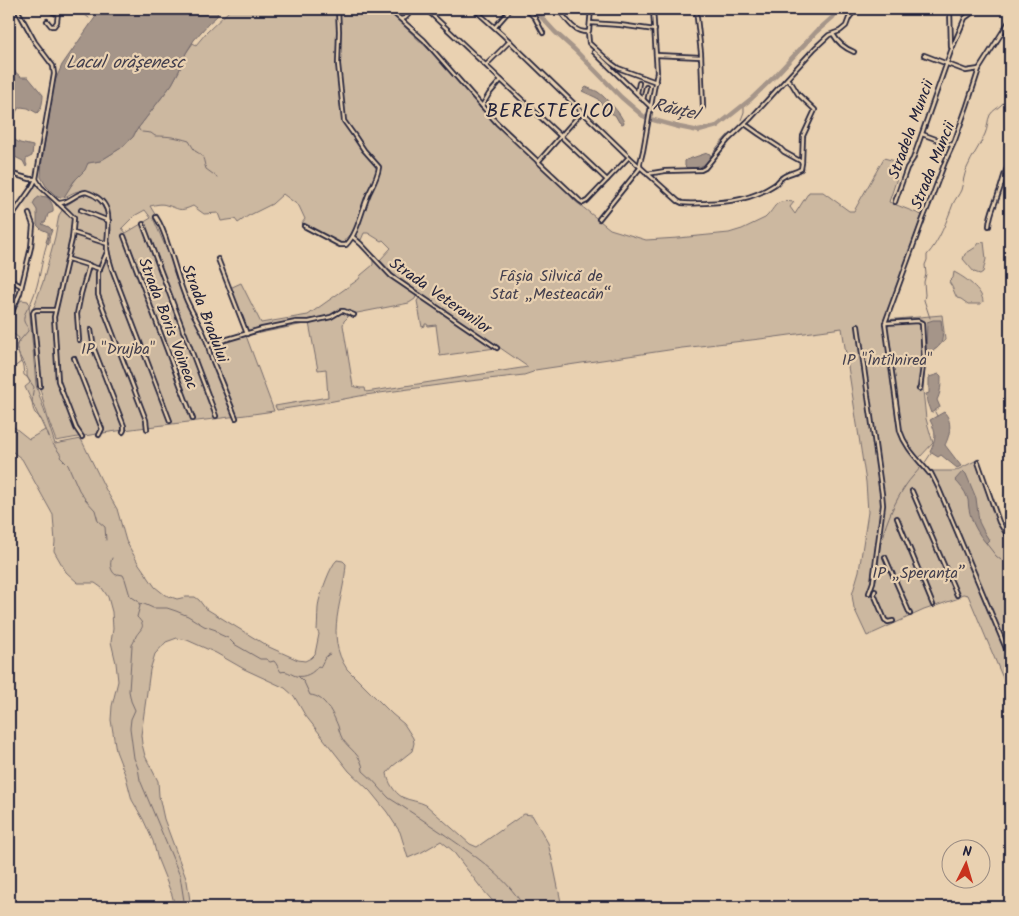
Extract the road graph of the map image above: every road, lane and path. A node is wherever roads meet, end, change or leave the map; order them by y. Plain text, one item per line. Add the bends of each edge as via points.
1 (16, 9) edge
2 (64, 9) edge
3 (338, 9) edge
4 (389, 9) edge
5 (414, 9) edge
6 (426, 9) edge
7 (474, 9) edge
8 (510, 9) edge
9 (526, 9) edge
10 (558, 9) edge
11 (591, 9) edge
12 (653, 9) edge
13 (696, 9) edge
14 (856, 9) edge
15 (950, 9) edge
16 (977, 9) edge
17 (48, 10) edge
18 (58, 12) junction
19 (401, 19) junction
20 (1010, 20) edge
21 (47, 21) dead end
22 (590, 23) junction
23 (495, 27) junction
24 (655, 30) junction
25 (588, 32) junction
26 (543, 33) dead end
27 (833, 34) junction
28 (510, 41) junction
29 (951, 51) junction
30 (594, 52) dead end
31 (854, 52) dead end
32 (656, 55) junction
33 (924, 55) dead end
34 (701, 57) junction
35 (947, 64) junction
36 (486, 66) junction
37 (979, 69) junction
38 (787, 79) junction
39 (501, 80) junction
40 (656, 82) junction
41 (639, 83) dead end
42 (646, 87) dead end
43 (637, 94) junction
44 (643, 100) junction
45 (482, 106) junction
46 (651, 107) junction
47 (704, 107) dead end
48 (582, 112) junction
49 (745, 124) junction
50 (922, 134) junction
51 (560, 137) junction
52 (952, 145) junction
53 (629, 157) junction
54 (538, 162) junction
55 (802, 162) junction
56 (1010, 162) edge
57 (640, 168) junction
58 (9, 174) edge
59 (647, 174) junction
60 (36, 179) junction
61 (607, 180) junction
62 (895, 202) dead end
63 (58, 203) junction
64 (81, 210) dead end
65 (29, 214) dead end
66 (156, 217) dead end
67 (599, 219) dead end
68 (9, 220) edge
69 (109, 221) junction
70 (143, 224) dead end
71 (304, 226) dead end
72 (989, 226) dead end
73 (73, 232) junction
74 (124, 236) dead end
75 (353, 237) junction
76 (108, 244) junction
77 (107, 251) junction
78 (68, 259) junction
79 (218, 259) dead end
80 (88, 265) junction
81 (100, 268) junction
82 (9, 279) edge
83 (21, 286) junction
84 (55, 310) junction
85 (354, 315) dead end
86 (9, 319) edge
87 (885, 323) junction
88 (858, 326) dead end
89 (91, 330) dead end
90 (247, 334) junction
91 (79, 340) dead end
92 (208, 346) junction
93 (497, 348) dead end
94 (74, 358) dead end
95 (40, 386) dead end
96 (919, 389) dead end
97 (216, 416) dead end
98 (236, 418) dead end
99 (193, 419) dead end
100 (170, 421) dead end
101 (147, 429) dead end
102 (122, 432) dead end
103 (99, 435) dead end
104 (82, 437) dead end
105 (978, 462) dead end
106 (912, 491) dead end
107 (897, 518) dead end
108 (1010, 539) edge
109 (885, 557) dead end
110 (875, 592) dead end
111 (869, 593) dead end
112 (957, 596) dead end
113 (933, 605) dead end
114 (910, 614) dead end
115 (893, 621) dead end
116 (1010, 658) edge

1 - 60 street via 54,71
2 - 18 street
3 - 75 street via 338,64 344,121 380,167
4 - 19 street
5 - 19 street
6 - 36 street
7 - 23 street
8 - 23 street
9 - 26 street
10 - 25 street via 575,30
11 - 22 street
12 - 24 street
13 - 34 street
14 - 27 street via 846,26
15 - 29 street
16 - 29 street, Stradela Muncii via 965,18
17 - 18 street
18 - 21 street via 54,26
19 - 45 street via 432,48
20 - 37 street, Strada Muncii
22 - 24 street
22 - 25 street
23 - 28 street
24 - 32 street
25 - 40 street via 589,43 611,64
27 - 31 street via 840,44
27 - 38 street via 815,48
28 - 36 street
28 - 48 street
29 - 35 street, Stradela Muncii
30 - 43 street
32 - 34 street
32 - 40 street
33 - 35 street, Stradela Muncii
34 - 47 street
35 - 37 street, Stradela Muncii via 966,71
35 - 50 street, Stradela Muncii
36 - 39 street
37 - 52 street, Strada Muncii
38 - 49 street
38 - 55 street via 815,110 803,136
39 - 45 street
39 - 51 street
40 - 46 street
41 - 43 street
42 - 44 street
43 - 44 street
44 - 46 street
45 - 54 street
46 - 57 street
48 - 51 street
48 - 53 street
49 - 55 street
49 - 59 street via 703,169
50 - 52 street
50 - 62 street, Stradela Muncii
51 - 54 street
51 - 61 street
52 - 87 street, Strada Muncii
53 - 57 street
53 - 61 street
54 - 61 street via 582,202 587,201
55 - 59 street via 801,169 754,196 719,202 682,203
56 - 72 street
57 - 59 street
57 - 67 street
58 - 60 street
60 - 63 street
60 - 68 street
63 - 69 street via 65,203 86,192 105,205
63 - 73 street via 74,218
64 - 69 street
65 - 83 street via 33,233
66 - 92 street, Strada Bradului via 163,228 187,301
69 - 76 street
70 - 97 street
71 - 75 street via 342,246
73 - 76 street
73 - 78 street
74 - 99 street, Strada Boris Voineac
75 - 93 street, Strada Veteranilor via 391,276
76 - 77 street
77 - 81 street
77 - 100 street
78 - 80 street
78 - 84 street
79 - 90 street
80 - 81 street
80 - 91 street via 77,314
81 - 101 street via 98,296
82 - 83 street
83 - 86 street
84 - 95 street via 36,310 33,313
84 - 104 street via 58,378
85 - 90 street via 341,311 331,317
87 - 96 street via 922,323 924,359
87 - 116 street via 900,431 909,450 930,473 939,489
88 - 111 street via 883,505
89 - 102 street via 94,349 124,426
90 - 92 street
92 - 98 street, Strada Bradului
94 - 103 street via 102,429
105 - 108 street via 999,522
106 - 112 street
107 - 113 street
109 - 114 street
110 - 115 street via 886,621

